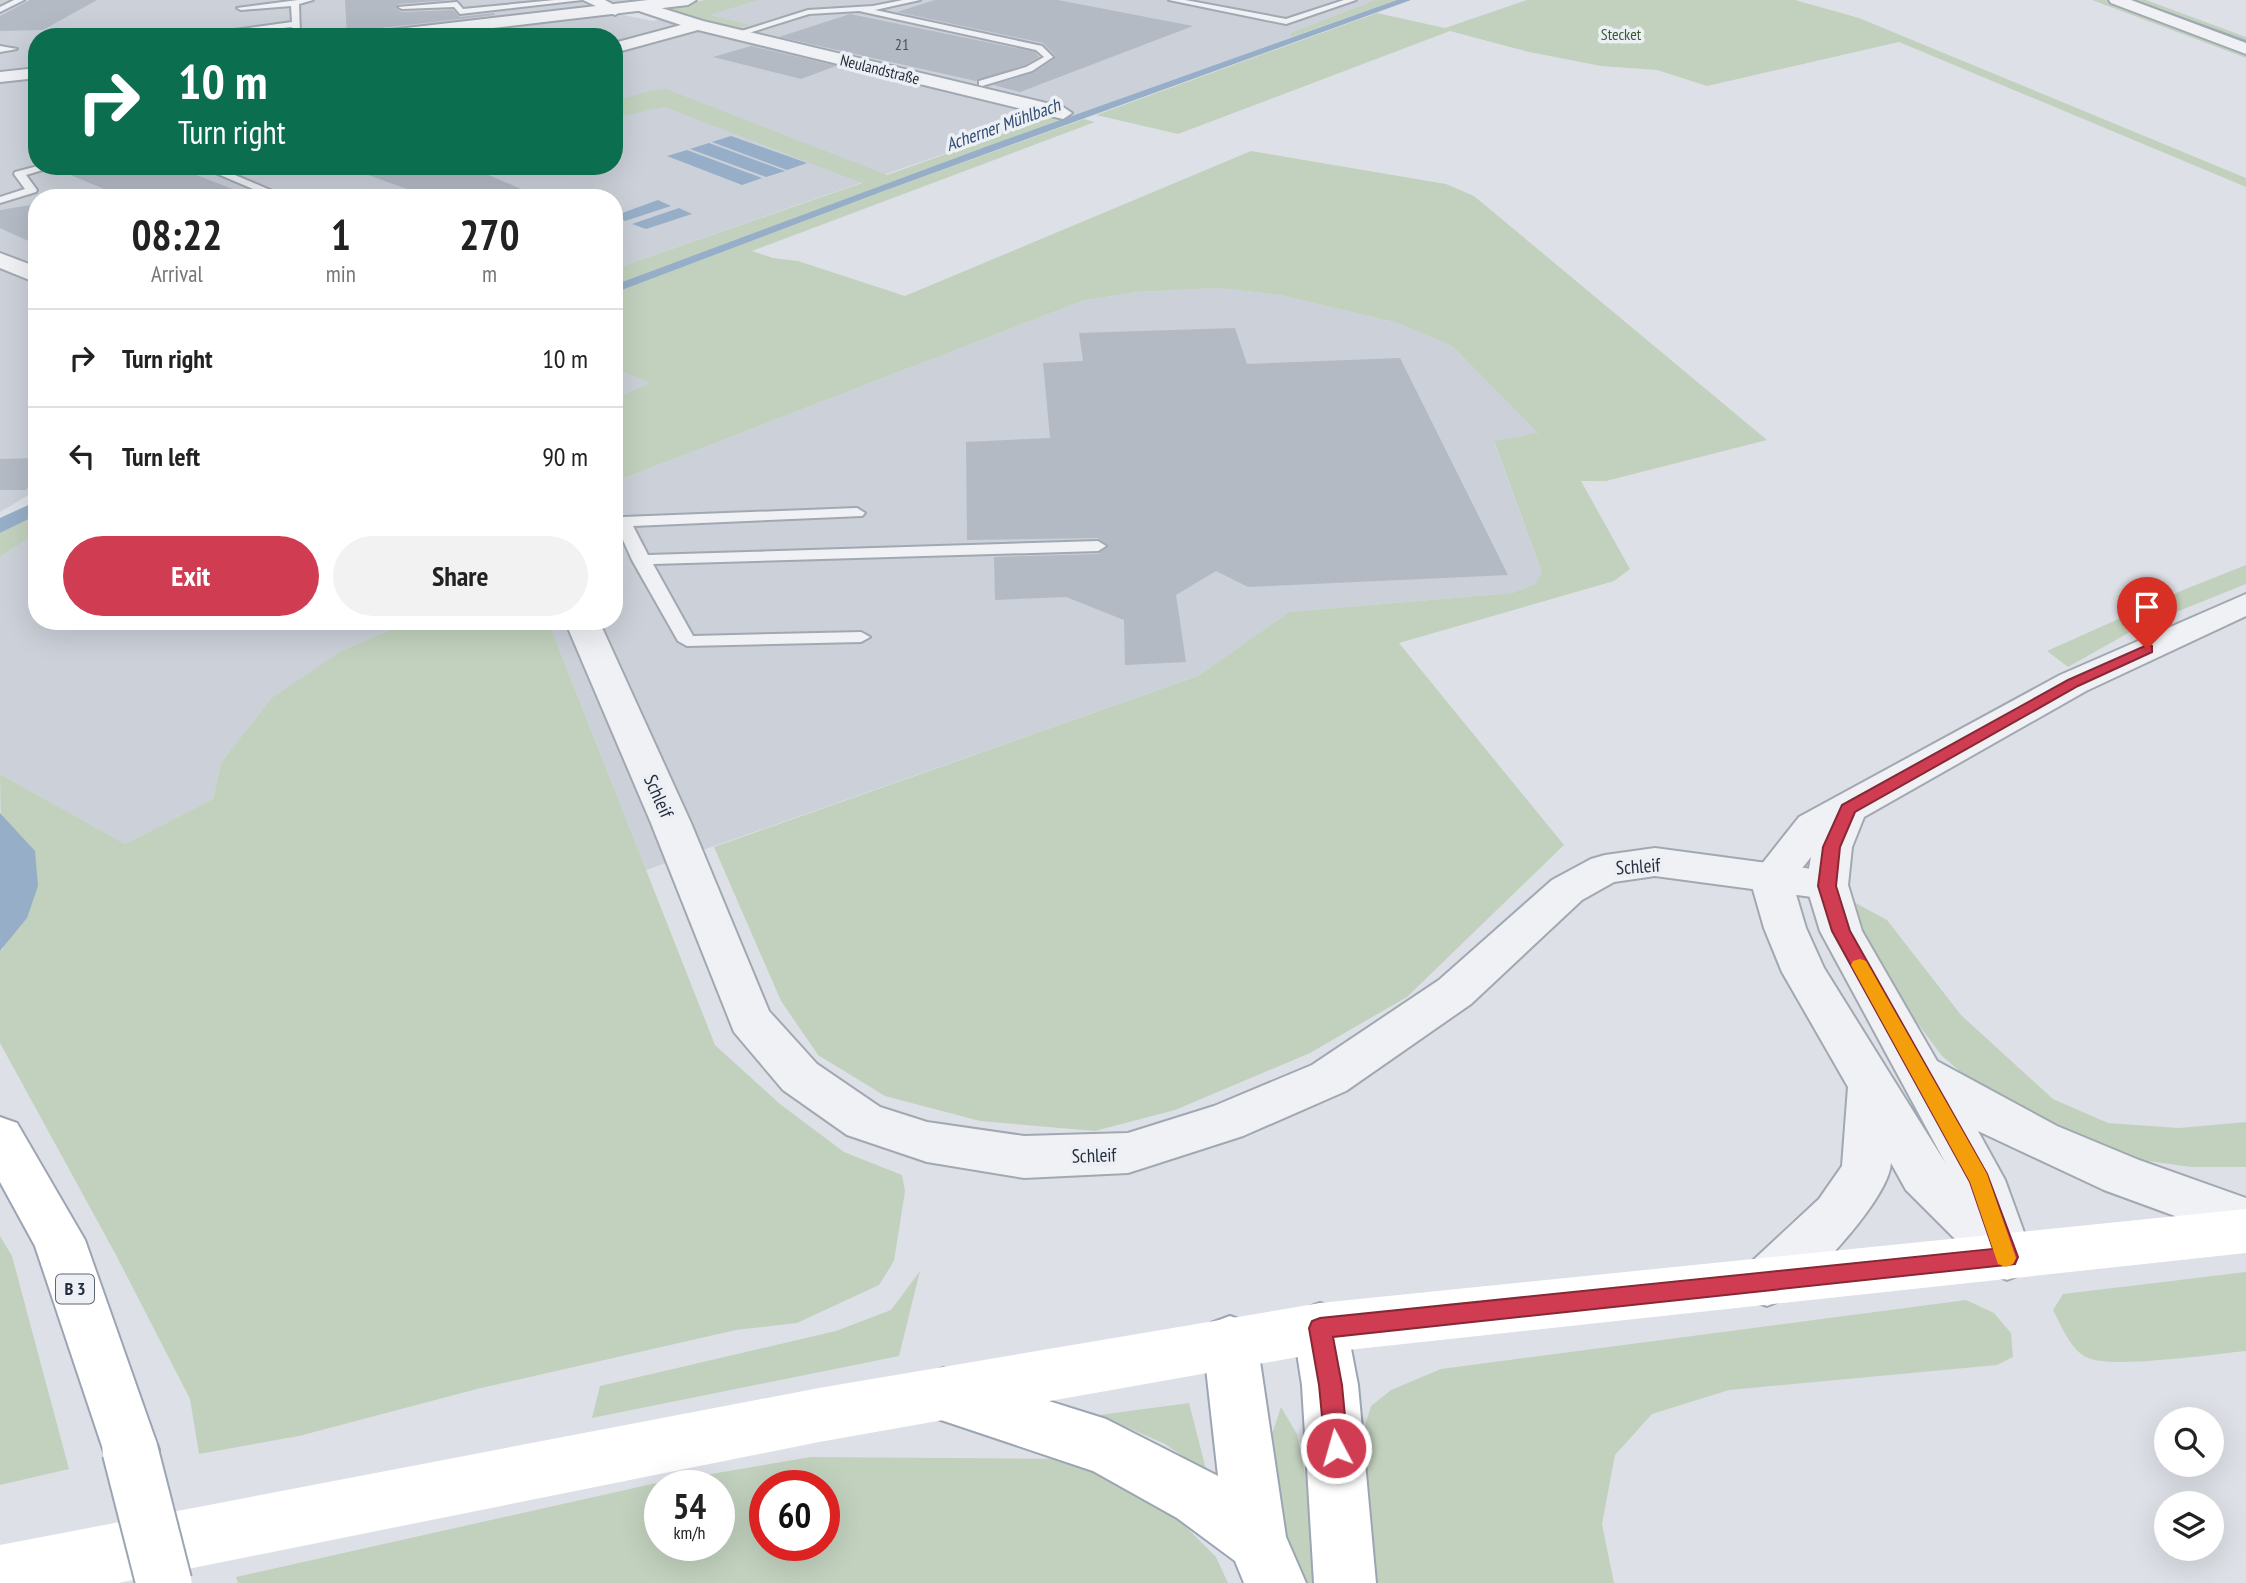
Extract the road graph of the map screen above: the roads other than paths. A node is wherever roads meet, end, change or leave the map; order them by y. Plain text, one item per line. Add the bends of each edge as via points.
1 (20, 0) edge
2 (309, 0) edge
3 (578, 0) edge
4 (591, 0) edge
5 (688, 0) edge
6 (916, 0) edge
7 (1172, 0) edge
8 (1352, 0) edge
9 (2117, 0) edge
10 (295, 3) junction
11 (498, 4) edge
12 (402, 7) dead end
13 (642, 7) junction
14 (241, 8) dead end
15 (860, 9) junction
16 (0, 10) edge
17 (615, 10) junction
18 (296, 20) junction
19 (228, 22) dead end
20 (698, 25) junction
21 (247, 28) edge
22 (297, 28) edge
23 (453, 28) edge
24 (736, 34) junction
25 (623, 46) edge
26 (0, 49) edge
27 (13, 49) dead end
28 (2246, 49) edge
29 (28, 74) edge
30 (0, 77) edge
31 (982, 83) dead end
32 (1063, 113) dead end
33 (28, 172) edge
34 (226, 175) edge
35 (31, 189) edge
36 (262, 189) edge
37 (28, 191) edge
38 (0, 200) edge
39 (3, 264) edge
40 (28, 273) edge
41 (857, 513) dead end
42 (623, 520) edge
43 (623, 528) edge
44 (1098, 546) dead end
45 (640, 560) junction
46 (2246, 604) edge
47 (586, 630) edge
48 (861, 637) dead end
49 (1848, 809) junction
50 (1771, 879) junction
51 (1827, 886) junction
52 (1917, 1069) junction
53 (1871, 1088) junction
54 (0, 1137) edge
55 (2246, 1220) edge
56 (2246, 1231) edge
57 (2007, 1257) junction
58 (1767, 1282) junction
59 (1320, 1328) junction
60 (1230, 1341) junction
61 (943, 1395) junction
62 (1266, 1561) edge
63 (0, 1576) edge
64 (164, 1583) edge
65 (1345, 1583) edge

1 - 16 lane
2 - 10 lane
3 - 11 lane
4 - 17 street
5 - 13 street
6 - 15 lane
7 - 8 lane via 1286,22
9 - 28 street
10 - 14 lane
10 - 18 lane
11 - 12 lane via 460,12 457,4 447,2
13 - 17 street
13 - 20 street, Neulandstraße
15 - 24 lane via 808,12
15 - 31 lane via 1039,48 1049,57 1029,69
17 - 23 street
18 - 19 lane
18 - 21 lane
18 - 22 lane
20 - 24 street, Neulandstraße
20 - 25 street, Neulandstraße
24 - 32 street, Neulandstraße
26 - 27 lane
29 - 30 street
33 - 35 lane via 19,174
34 - 36 lane
37 - 38 lane
39 - 40 street
41 - 42 lane
43 - 45 lane
44 - 45 lane
45 - 48 lane via 687,641
46 - 49 street via 2073,683
47 - 50 street, Schleif via 671,823 750,1020 800,1077 821,1092 864,1121 927,1142 1024,1157 1128,1153 1226,1122 1329,1078 1455,992 1567,890 1605,869 1655,862
49 - 50 street via 1813,826
49 - 51 street via 1832,847
50 - 51 street, Schleif
50 - 53 street via 1785,929 1804,972
51 - 52 street via 1841,931
52 - 55 street via 1960,1099 2095,1165
52 - 57 street via 1980,1180
53 - 57 street via 1924,1175
53 - 58 street via 1866,1170 1837,1215
54 - 64 main road, B 3, bridge via 59,1240 130,1450
56 - 57 main road
57 - 58 main road
58 - 59 main road
59 - 60 main road
59 - 65 main road via 1331,1397
60 - 61 main road
60 - 62 main road
61 - 62 main road via 1106,1447 1198,1497
61 - 63 main road via 819,1415

